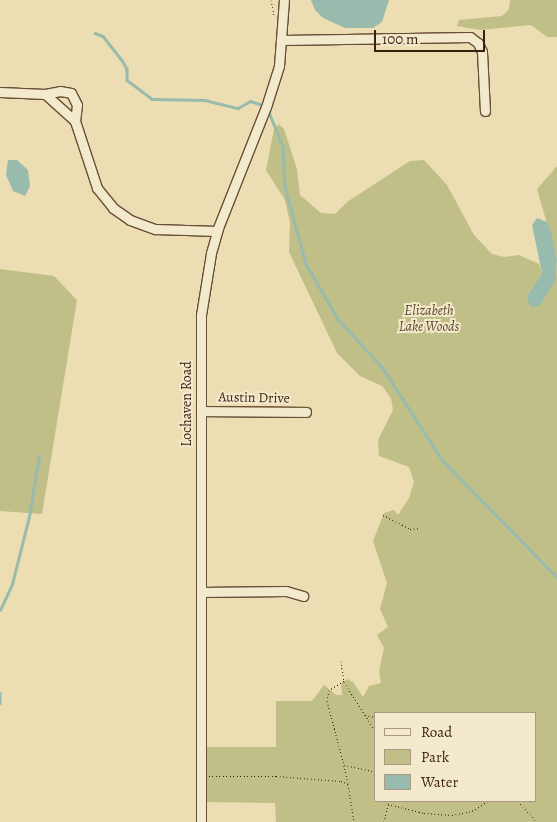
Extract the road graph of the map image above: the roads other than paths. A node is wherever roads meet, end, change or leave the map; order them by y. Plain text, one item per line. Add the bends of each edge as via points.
1 (284, 0) edge
2 (282, 40) junction
3 (0, 92) edge
4 (46, 94) junction
5 (485, 111) dead end
6 (75, 121) junction
7 (217, 231) junction
8 (201, 410) junction
9 (306, 412) dead end
10 (201, 592) junction
11 (303, 596) dead end
12 (201, 822) edge

1 - 2 street, Lochaven Road
2 - 5 street via 470,37 482,52
2 - 7 street, Lochaven Road via 279,66 266,107
3 - 4 street
4 - 6 street
4 - 6 street via 71,93 77,105
6 - 7 street via 97,188 114,208 130,220 155,229
7 - 8 street, Lochaven Road via 201,315
8 - 9 street, Austin Drive
8 - 10 street, Lochaven Road
10 - 11 street via 286,591
10 - 12 street, Lochaven Road

